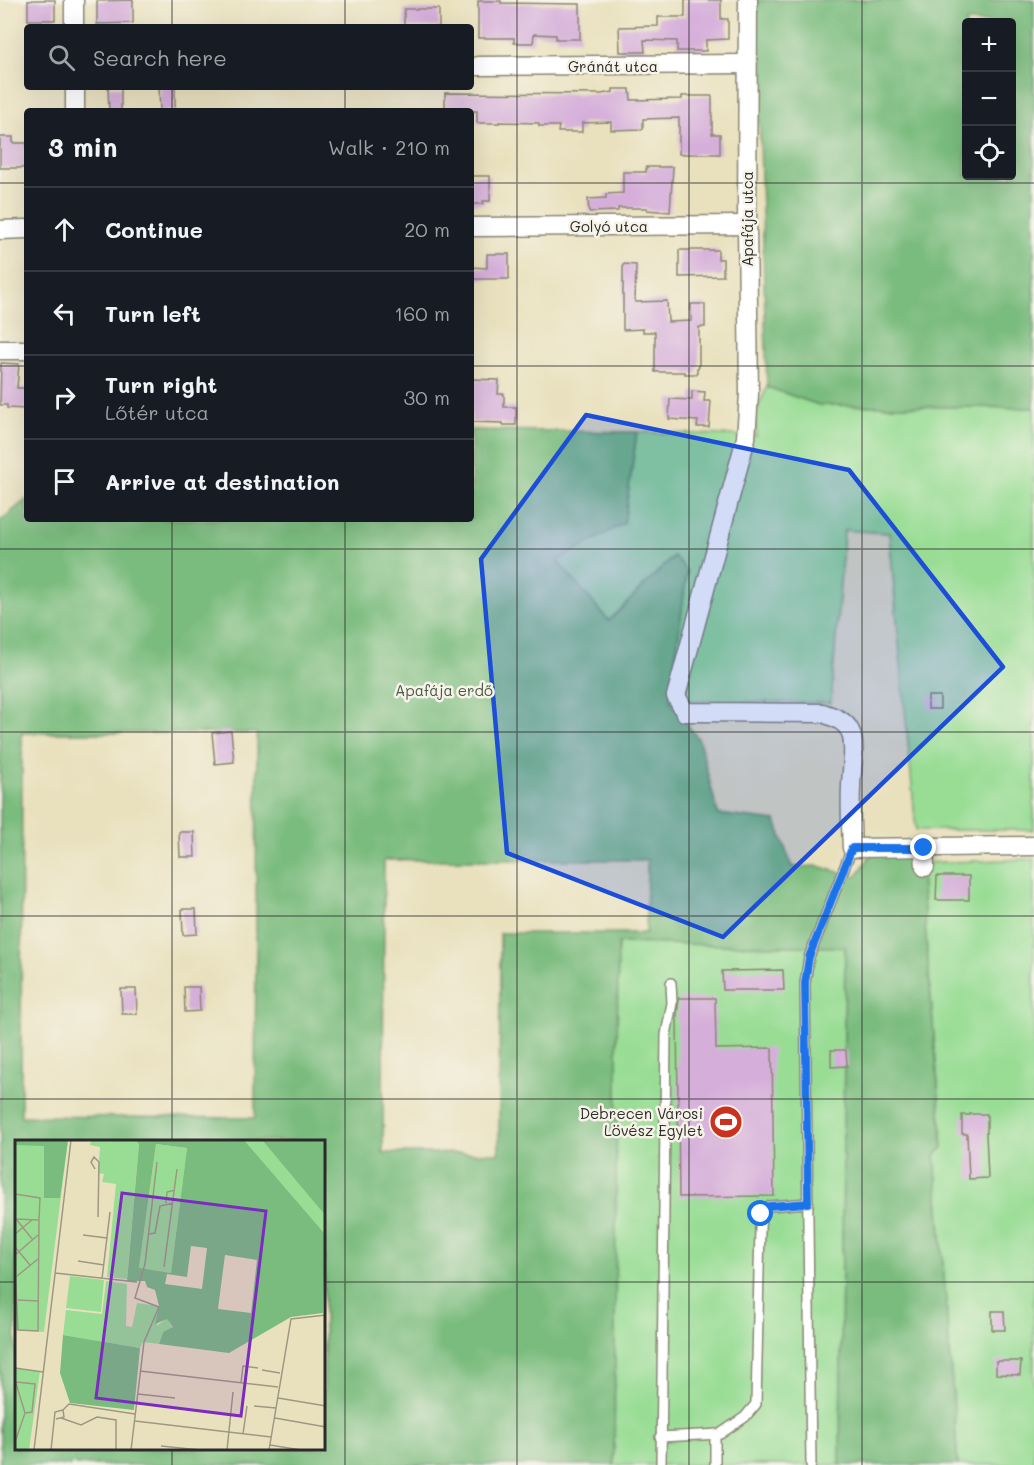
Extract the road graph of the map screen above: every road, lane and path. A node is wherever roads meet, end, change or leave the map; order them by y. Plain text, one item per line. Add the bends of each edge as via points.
1 (74, 0) edge
2 (748, 0) edge
3 (74, 24) edge
4 (747, 64) junction
5 (478, 66) dead end
6 (75, 90) edge
7 (75, 108) edge
8 (747, 225) junction
9 (474, 227) edge
10 (24, 229) edge
11 (0, 230) edge
12 (0, 350) edge
13 (24, 350) edge
14 (1034, 846) edge
15 (852, 848) junction
16 (924, 848) junction
17 (925, 867) dead end
18 (672, 983) dead end
19 (808, 1203) junction
20 (715, 1434) junction
21 (660, 1437) junction
22 (661, 1465) edge
23 (715, 1465) edge
24 (811, 1465) edge

1 - 3 street
2 - 4 street, Apafája utca
4 - 5 street, Gránát utca
4 - 8 street, Apafája utca
6 - 7 street
8 - 9 street, Golyó utca
8 - 15 street, Apafája utca via 746,438 676,696 685,712 823,713 846,725 852,733 853,752
10 - 11 street
12 - 13 street
14 - 16 street
15 - 16 street
15 - 19 lane via 809,957 805,983
16 - 17 street
18 - 21 lane via 666,1035
19 - 20 lane via 769,1206 761,1214 756,1404 745,1417
19 - 24 lane
20 - 21 lane
20 - 23 lane
21 - 22 lane

